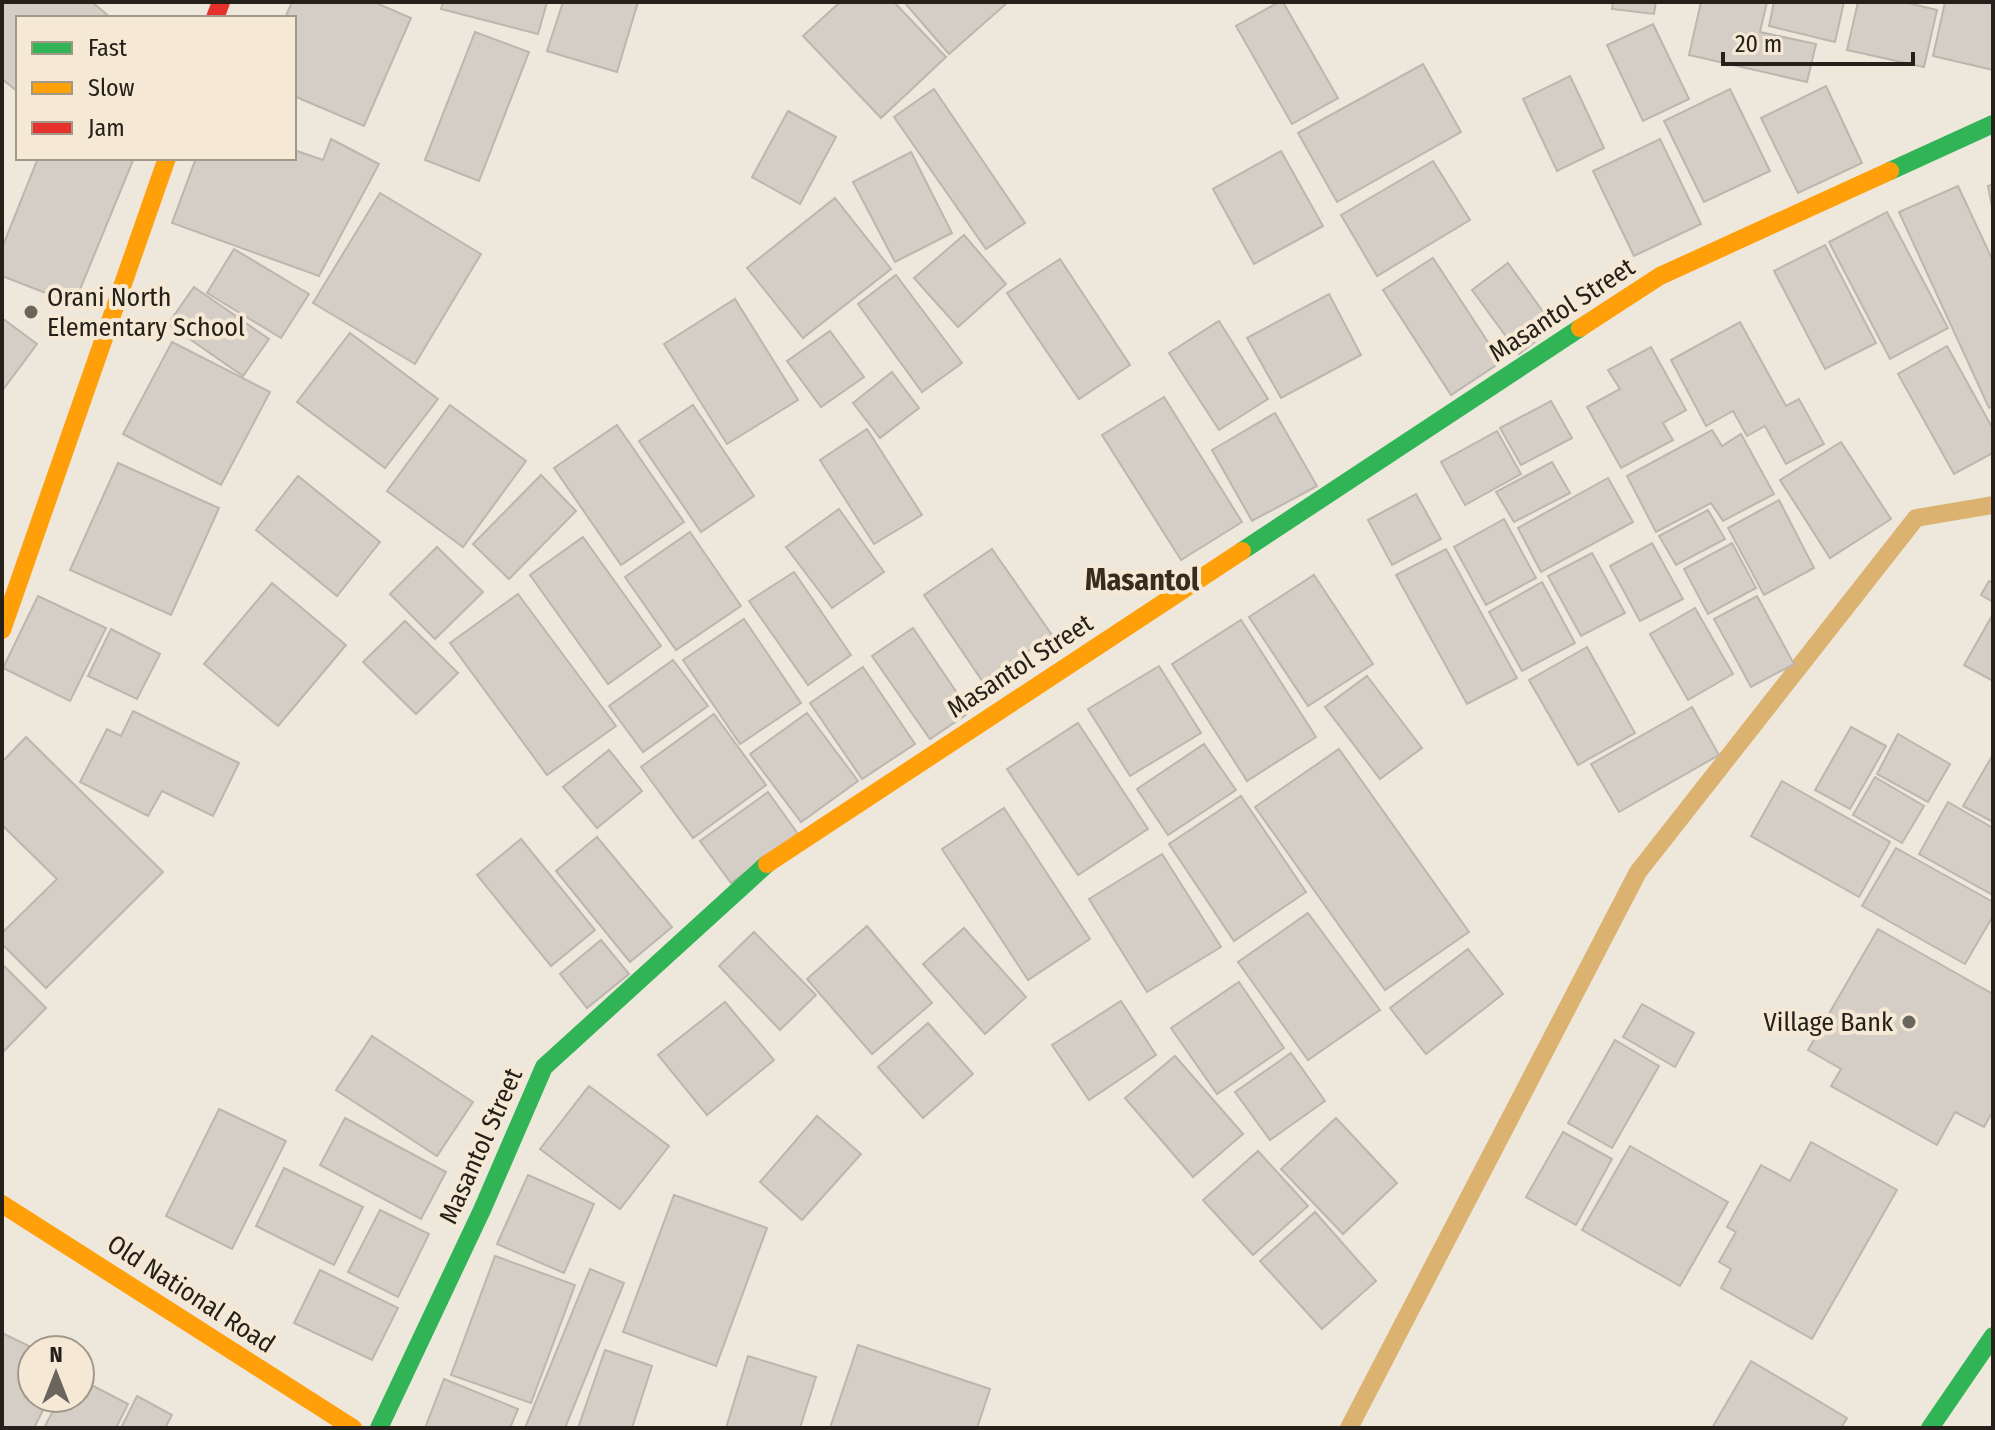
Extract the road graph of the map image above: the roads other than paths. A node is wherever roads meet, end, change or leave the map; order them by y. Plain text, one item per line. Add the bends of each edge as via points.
1 (1993, 124) edge
2 (166, 160) edge
3 (2, 630) edge
4 (2, 1204) edge
5 (1993, 1336) edge
6 (353, 1428) edge
7 (379, 1428) edge
8 (1930, 1428) edge

1 - 7 street, Masantol Street via 1660,276 752,874 544,1067
2 - 3 street
4 - 6 street, Old National Road
5 - 8 street

